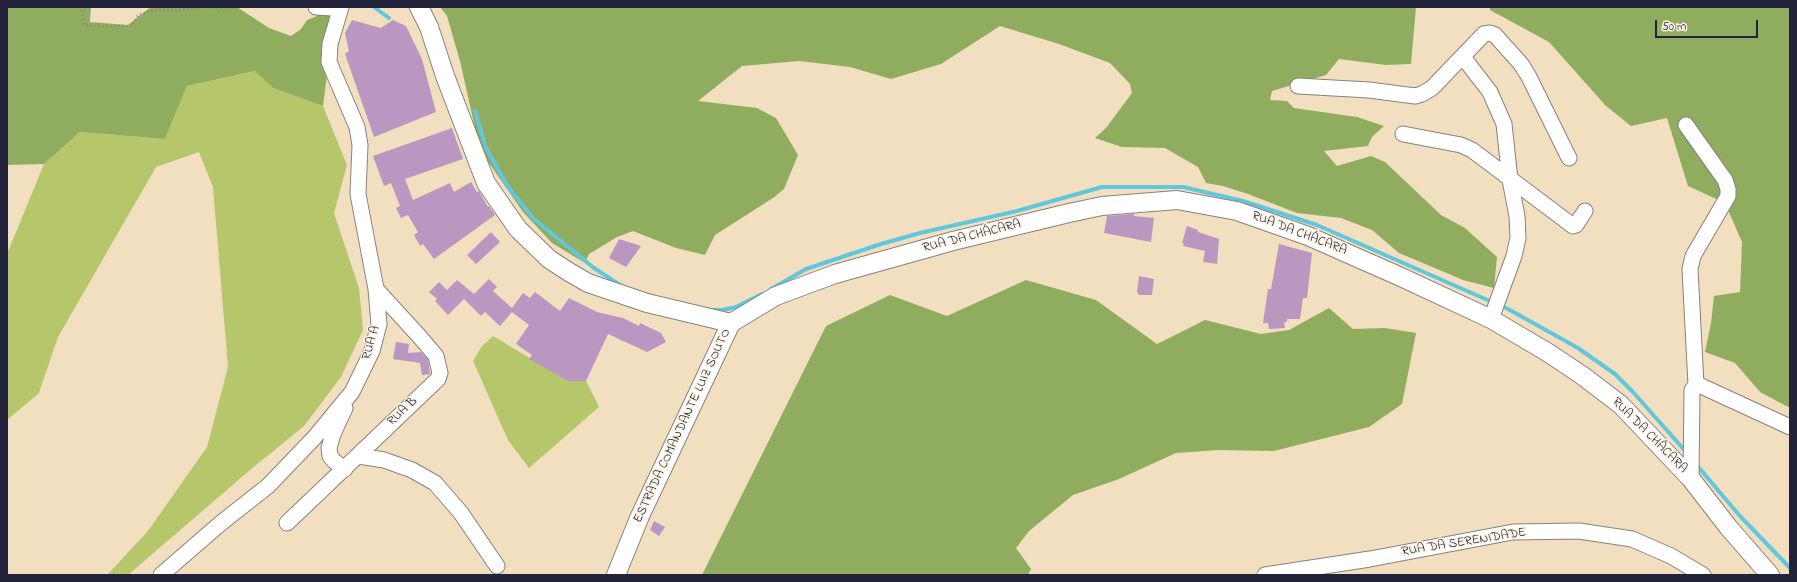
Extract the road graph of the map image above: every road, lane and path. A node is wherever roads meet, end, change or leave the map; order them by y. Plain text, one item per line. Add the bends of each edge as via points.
1 (82, 7) edge
2 (174, 7) edge
3 (204, 7) edge
4 (238, 7) edge
5 (316, 7) edge
6 (419, 7) edge
7 (160, 9) edge
8 (340, 9) edge
9 (179, 10) junction
10 (1463, 57) junction
11 (1298, 86) dead end
12 (1686, 125) dead end
13 (1403, 134) dead end
14 (1569, 158) dead end
15 (1510, 180) junction
16 (1585, 211) dead end
17 (376, 289) junction
18 (1491, 319) junction
19 (731, 323) junction
20 (1696, 385) junction
21 (352, 392) junction
22 (1790, 427) edge
23 (359, 456) junction
24 (344, 469) junction
25 (1691, 479) junction
26 (287, 523) dead end
27 (497, 566) dead end
28 (161, 575) edge
29 (616, 575) edge
30 (1265, 575) edge
31 (1703, 575) edge
32 (1770, 575) edge

1 - 7 path via 84,24 93,26 132,26 138,15
2 - 9 path
3 - 4 path
3 - 9 path
5 - 8 street, RUA A
6 - 19 street, ESTRADA COMANDANTE LUIZ SOUTO via 429,27 486,183 518,229 549,258 588,283 647,303
7 - 9 path
8 - 17 street, RUA A via 330,44 329,62 357,127 360,145 358,194
10 - 11 street via 1432,88 1414,96 1369,90
10 - 14 street via 1484,34 1495,35 1529,77
10 - 15 street via 1481,78 1499,108 1504,124
12 - 20 street via 1728,188 1728,196 1693,256 1690,269
13 - 15 street via 1460,145 1472,150
15 - 16 street via 1573,226
15 - 18 street via 1517,216 1518,238
17 - 21 street, RUA A via 379,324 372,351
17 - 23 street, RUA B via 436,356 440,373 438,379
18 - 19 street, RUA DA CHÁCARA via 1308,236 1237,211 1177,200 1102,206 945,243 820,280 776,296
18 - 25 street, RUA DA CHÁCARA via 1547,352 1621,405
19 - 29 street, ESTRADA COMANDANTE LUIZ SOUTO via 640,516
20 - 22 street
20 - 25 street via 1692,390
21 - 24 street via 329,448 330,456
21 - 28 street, RUA A via 314,438 268,486 221,522
23 - 24 street, RUA B
23 - 27 street via 384,460 412,470 436,483 461,513
24 - 26 street, RUA B
25 - 32 street, RUA DA CHÁCARA
30 - 31 street, RUA DA SERENIDADE via 1370,559 1513,532 1578,531 1632,539 1671,556

